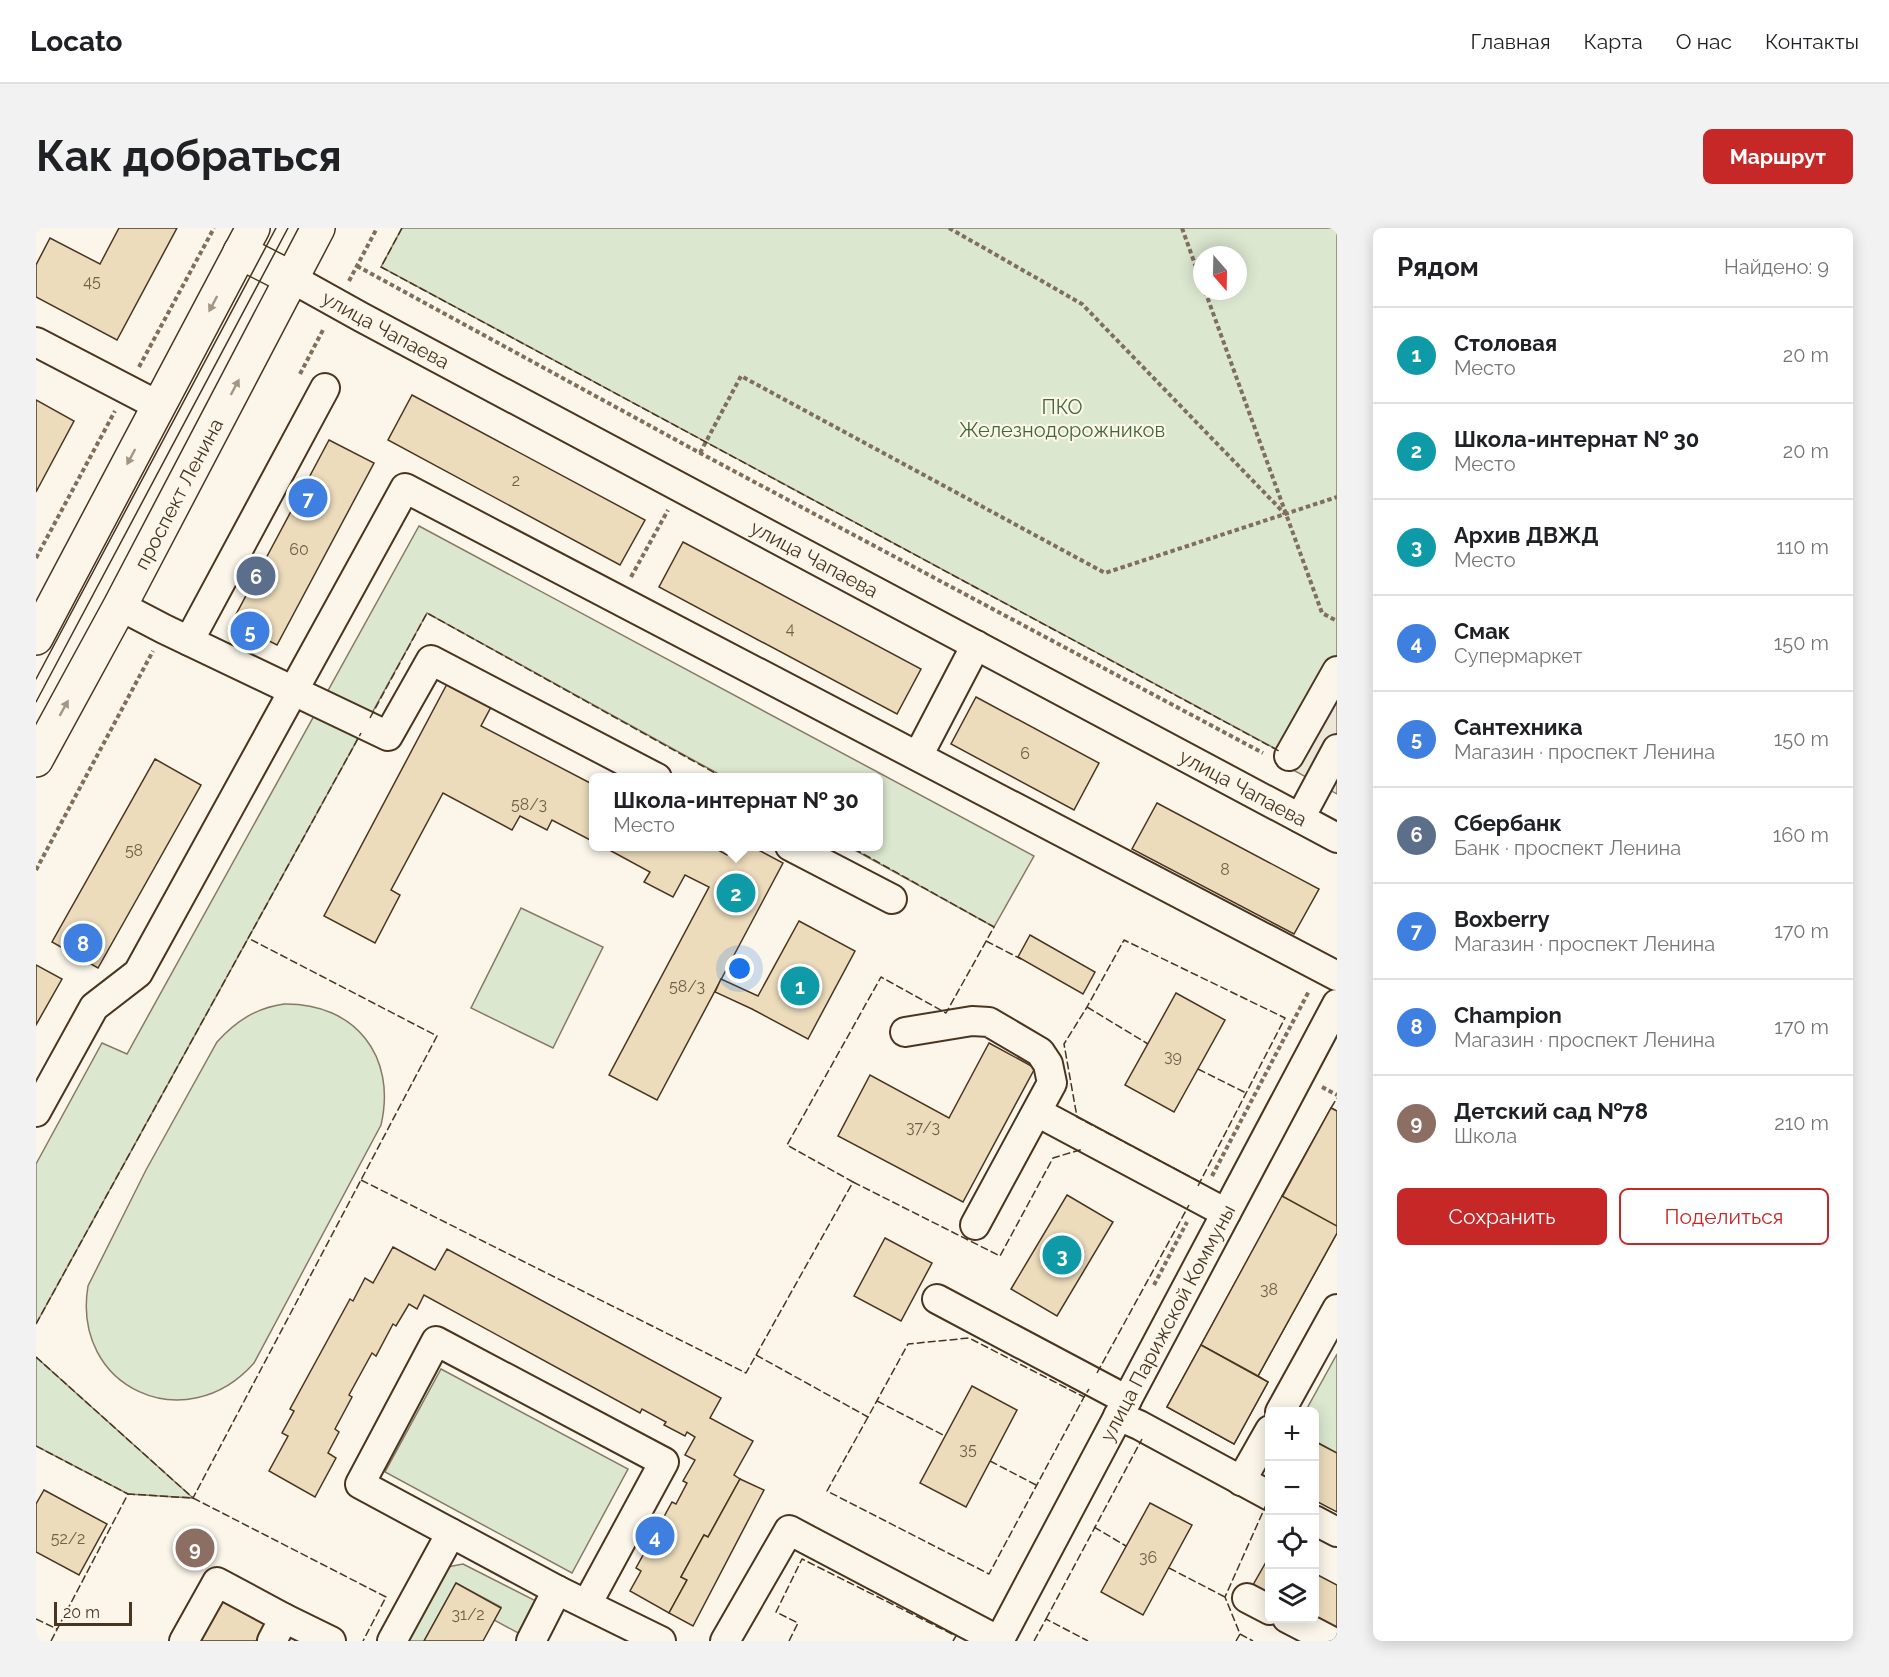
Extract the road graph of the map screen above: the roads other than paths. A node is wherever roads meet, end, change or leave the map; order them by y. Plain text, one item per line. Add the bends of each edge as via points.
1 (318, 228) edge
2 (247, 240) edge
3 (291, 278) junction
4 (39, 351) edge
5 (325, 388) dead end
6 (159, 406) junction
7 (120, 606) junction
8 (36, 638) edge
9 (189, 641) junction
10 (976, 645) junction
11 (1337, 671) edge
12 (293, 690) junction
13 (1337, 749) edge
14 (1276, 755) road end
15 (918, 756) junction
16 (36, 760) edge
17 (649, 773) edge
18 (1300, 818) junction
19 (1337, 838) edge
20 (800, 851) edge
21 (892, 899) dead end
22 (1337, 976) edge
23 (1337, 1004) edge
24 (905, 1032) dead end
25 (36, 1112) edge
26 (1037, 1112) junction
27 (1226, 1213) junction
28 (975, 1225) dead end
29 (937, 1299) dead end
30 (1337, 1309) edge
31 (1283, 1407) edge
32 (1123, 1408) junction
33 (1265, 1437) edge
34 (1241, 1480) junction
35 (1265, 1494) edge
36 (1319, 1523) edge
37 (1337, 1532) edge
38 (451, 1533) junction
39 (557, 1590) junction
40 (587, 1604) junction
41 (1297, 1623) edge
42 (278, 1629) edge
43 (184, 1641) edge
44 (331, 1641) edge
45 (392, 1641) edge
46 (531, 1641) edge
47 (661, 1641) edge
48 (725, 1641) edge
49 (999, 1641) edge
50 (1331, 1641) edge

1 - 3 highway, проспект Ленина
2 - 3 highway
2 -> 6 highway
7 -> 3 highway, проспект Ленина
3 - 10 street, улица Чапаева
4 - 6 street
5 - 9 street
6 -> 8 highway
7 - 9 street
16 -> 7 highway, проспект Ленина
9 - 12 street
10 - 15 street
10 - 18 street, улица Чапаева
11 - 14 street
12 - 15 street via 405,488
12 - 17 street via 388,736 431,660
12 - 25 street via 138,973 94,1007
13 - 18 street
15 - 22 street
18 - 19 street, улица Чапаева
20 - 21 street
23 - 27 street, улица Парижской Коммуны
24 - 26 street via 972,1021 990,1022 1041,1052 1053,1083
26 - 27 street
26 - 28 street
27 - 32 street, улица Парижской Коммуны
29 - 32 street
30 - 31 street
32 - 34 street via 1139,1425
32 - 49 street, улица Парижской Коммуны
33 - 34 street
34 - 35 street
36 - 37 street
38 - 39 street
38 - 40 street via 360,1484 436,1341 664,1462
38 - 45 street
39 - 40 street
39 - 46 street
40 - 47 street
41 - 50 street
42 - 43 street via 217,1582
42 - 44 street
48 - 49 street via 789,1530

